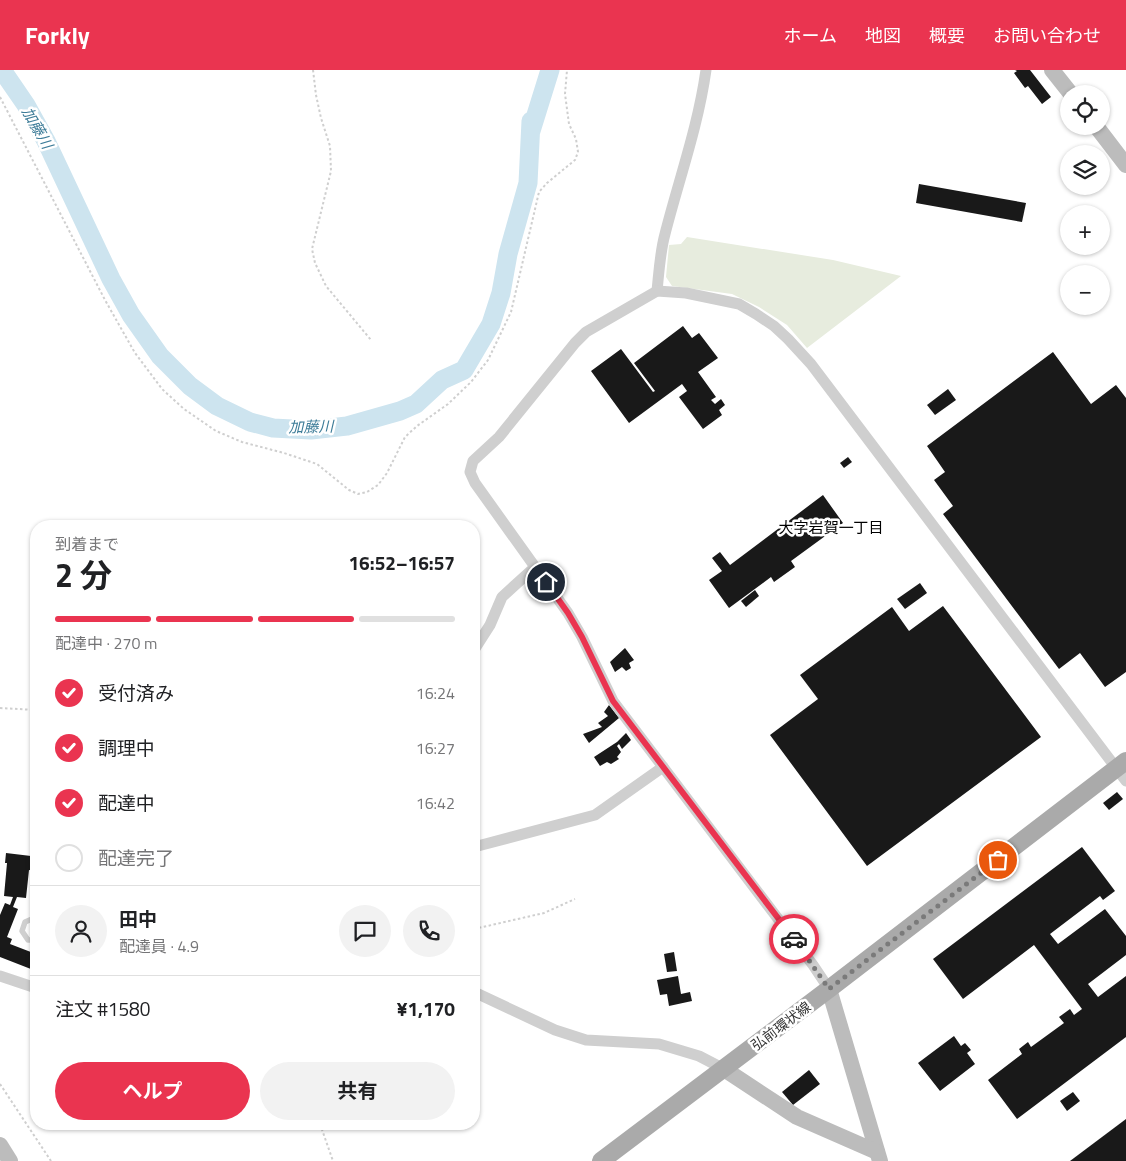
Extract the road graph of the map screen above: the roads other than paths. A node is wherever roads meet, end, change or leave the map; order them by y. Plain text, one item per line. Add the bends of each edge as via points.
1 (706, 70) edge
2 (1052, 70) edge
3 (1064, 85) edge
4 (1103, 135) edge
5 (1126, 165) edge
6 (656, 291) junction
7 (535, 567) junction
8 (480, 641) edge
9 (663, 767) junction
10 (1123, 770) edge
11 (480, 845) edge
12 (30, 920) edge
13 (30, 940) edge
14 (0, 976) edge
15 (30, 986) edge
16 (829, 989) junction
17 (480, 995) edge
18 (724, 1069) junction
19 (0, 1145) edge
20 (878, 1156) edge
21 (10, 1161) edge
22 (601, 1161) edge

1 - 6 street via 690,150 664,236
2 - 3 street
4 - 5 street
6 - 7 street via 586,332 574,343 499,436 473,461 470,472 475,483
6 - 10 street via 686,293 738,304 774,326 788,339 811,364
7 - 8 street via 502,597
7 - 9 street via 582,637 613,701
9 - 11 street via 595,815
9 - 16 street
10 - 16 main road, 弘前環状線
12 - 13 lane via 25,922 22,931
14 - 15 street
16 - 18 main road, 弘前環状線
16 - 20 street
17 - 18 street via 555,1030 586,1040 659,1044 699,1056
18 - 20 street via 797,1117
18 - 22 main road, 弘前環状線
19 - 21 street

